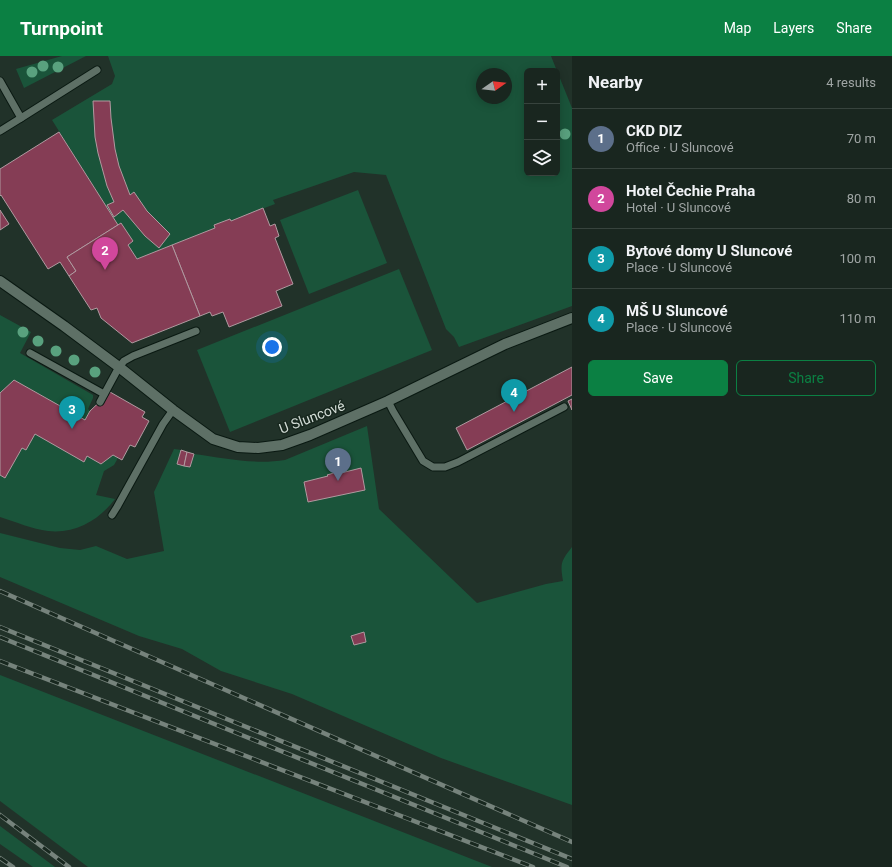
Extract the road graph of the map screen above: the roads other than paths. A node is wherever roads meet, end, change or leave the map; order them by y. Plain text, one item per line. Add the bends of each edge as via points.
1 (97, 70) dead end
2 (0, 81) edge
3 (21, 118) junction
4 (0, 131) edge
5 (0, 281) edge
6 (572, 318) edge
7 (196, 330) dead end
8 (30, 353) dead end
9 (119, 367) junction
10 (104, 394) junction
11 (388, 401) junction
12 (100, 402) dead end
13 (564, 407) dead end
14 (173, 410) junction
15 (112, 515) dead end

1 - 3 lane
2 - 3 lane
3 - 4 lane
5 - 9 street, U Sluncové
6 - 11 street, U Sluncové via 505,344
7 - 9 lane via 133,356
8 - 10 lane
9 - 10 lane
9 - 14 street, U Sluncové
10 - 12 lane
11 - 13 lane via 423,461 433,467 445,467 458,462
11 - 14 street, U Sluncové via 310,435 282,445 258,448 238,447 213,439
14 - 15 lane

